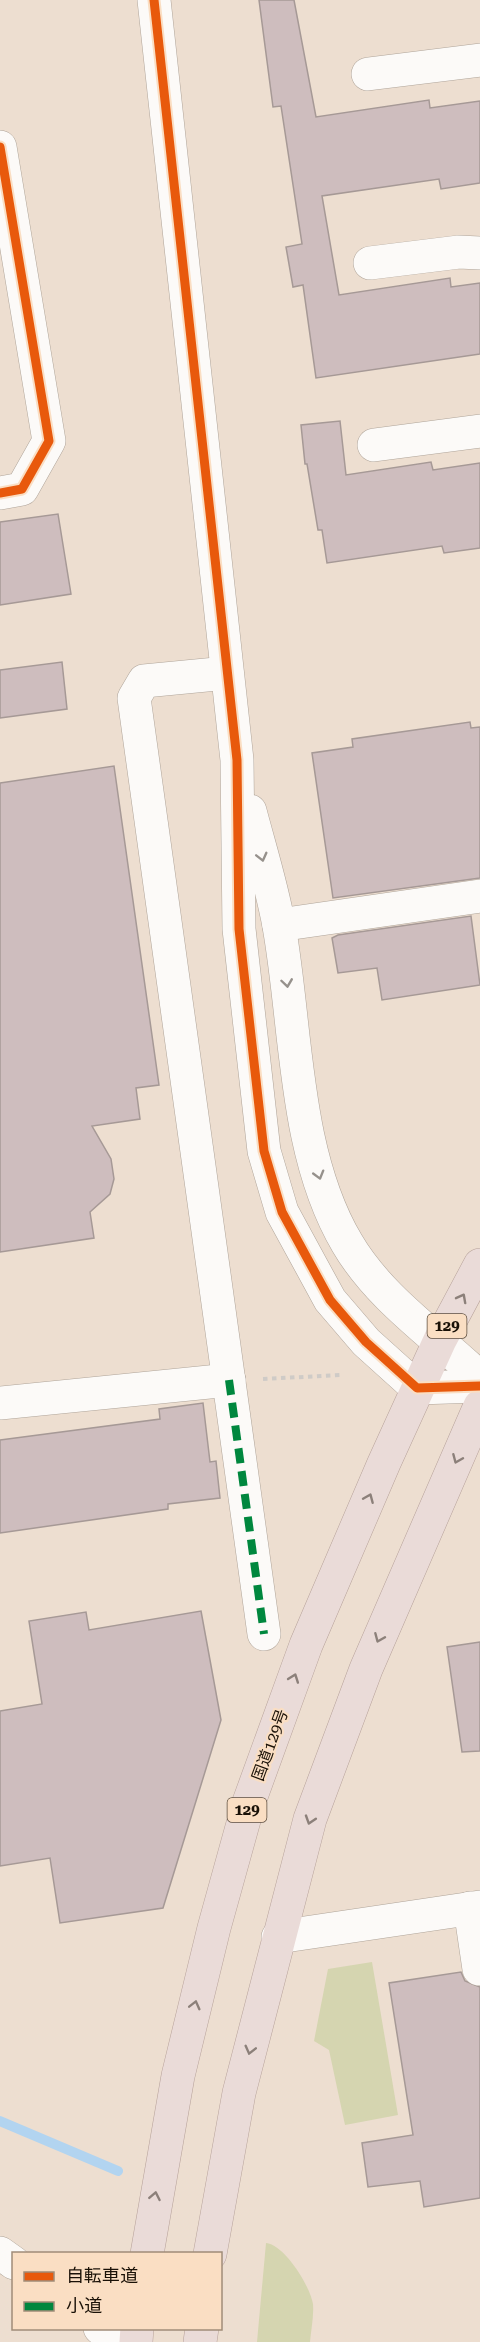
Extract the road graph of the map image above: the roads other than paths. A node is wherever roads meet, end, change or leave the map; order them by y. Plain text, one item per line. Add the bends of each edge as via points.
1 (154, 0) edge
2 (480, 60) edge
3 (368, 74) dead end
4 (0, 147) edge
5 (480, 253) edge
6 (370, 263) dead end
7 (10, 278) edge
8 (480, 431) edge
9 (374, 445) dead end
10 (0, 493) edge
11 (227, 673) junction
12 (237, 760) junction
13 (480, 896) edge
14 (279, 925) junction
15 (480, 1265) edge
16 (440, 1340) junction
17 (480, 1378) edge
18 (229, 1380) junction
19 (480, 1386) edge
20 (417, 1388) junction
21 (0, 1403) edge
22 (480, 1406) edge
23 (264, 1635) dead end
24 (475, 1907) edge
25 (278, 1937) junction
26 (479, 1969) edge
27 (147, 2252) edge
28 (210, 2252) edge
29 (102, 2330) edge
30 (117, 2342) edge

1 - 11 street
2 - 3 street
4 - 7 street
5 - 6 street
7 - 10 street via 49,441 22,489
8 - 9 street
11 - 12 street
11 - 18 street via 144,681 134,698
12 -> 14 street
12 - 20 street via 239,929 264,1151 282,1212 330,1300 366,1342
13 - 14 street
14 -> 16 street via 308,1132 327,1200 347,1243 370,1274 391,1299
16 -> 15 highway, 国道129号 / 129
16 - 17 street
16 - 20 highway, 国道129号 / 129
18 - 21 street
18 - 23 street
19 - 20 street
27 -> 20 highway, 国道129号 / 129 via 178,2076 249,1802 306,1645
22 -> 25 highway via 366,1669 310,1819
24 - 25 street
24 - 26 street
25 -> 28 highway via 239,2093
29 - 30 street

